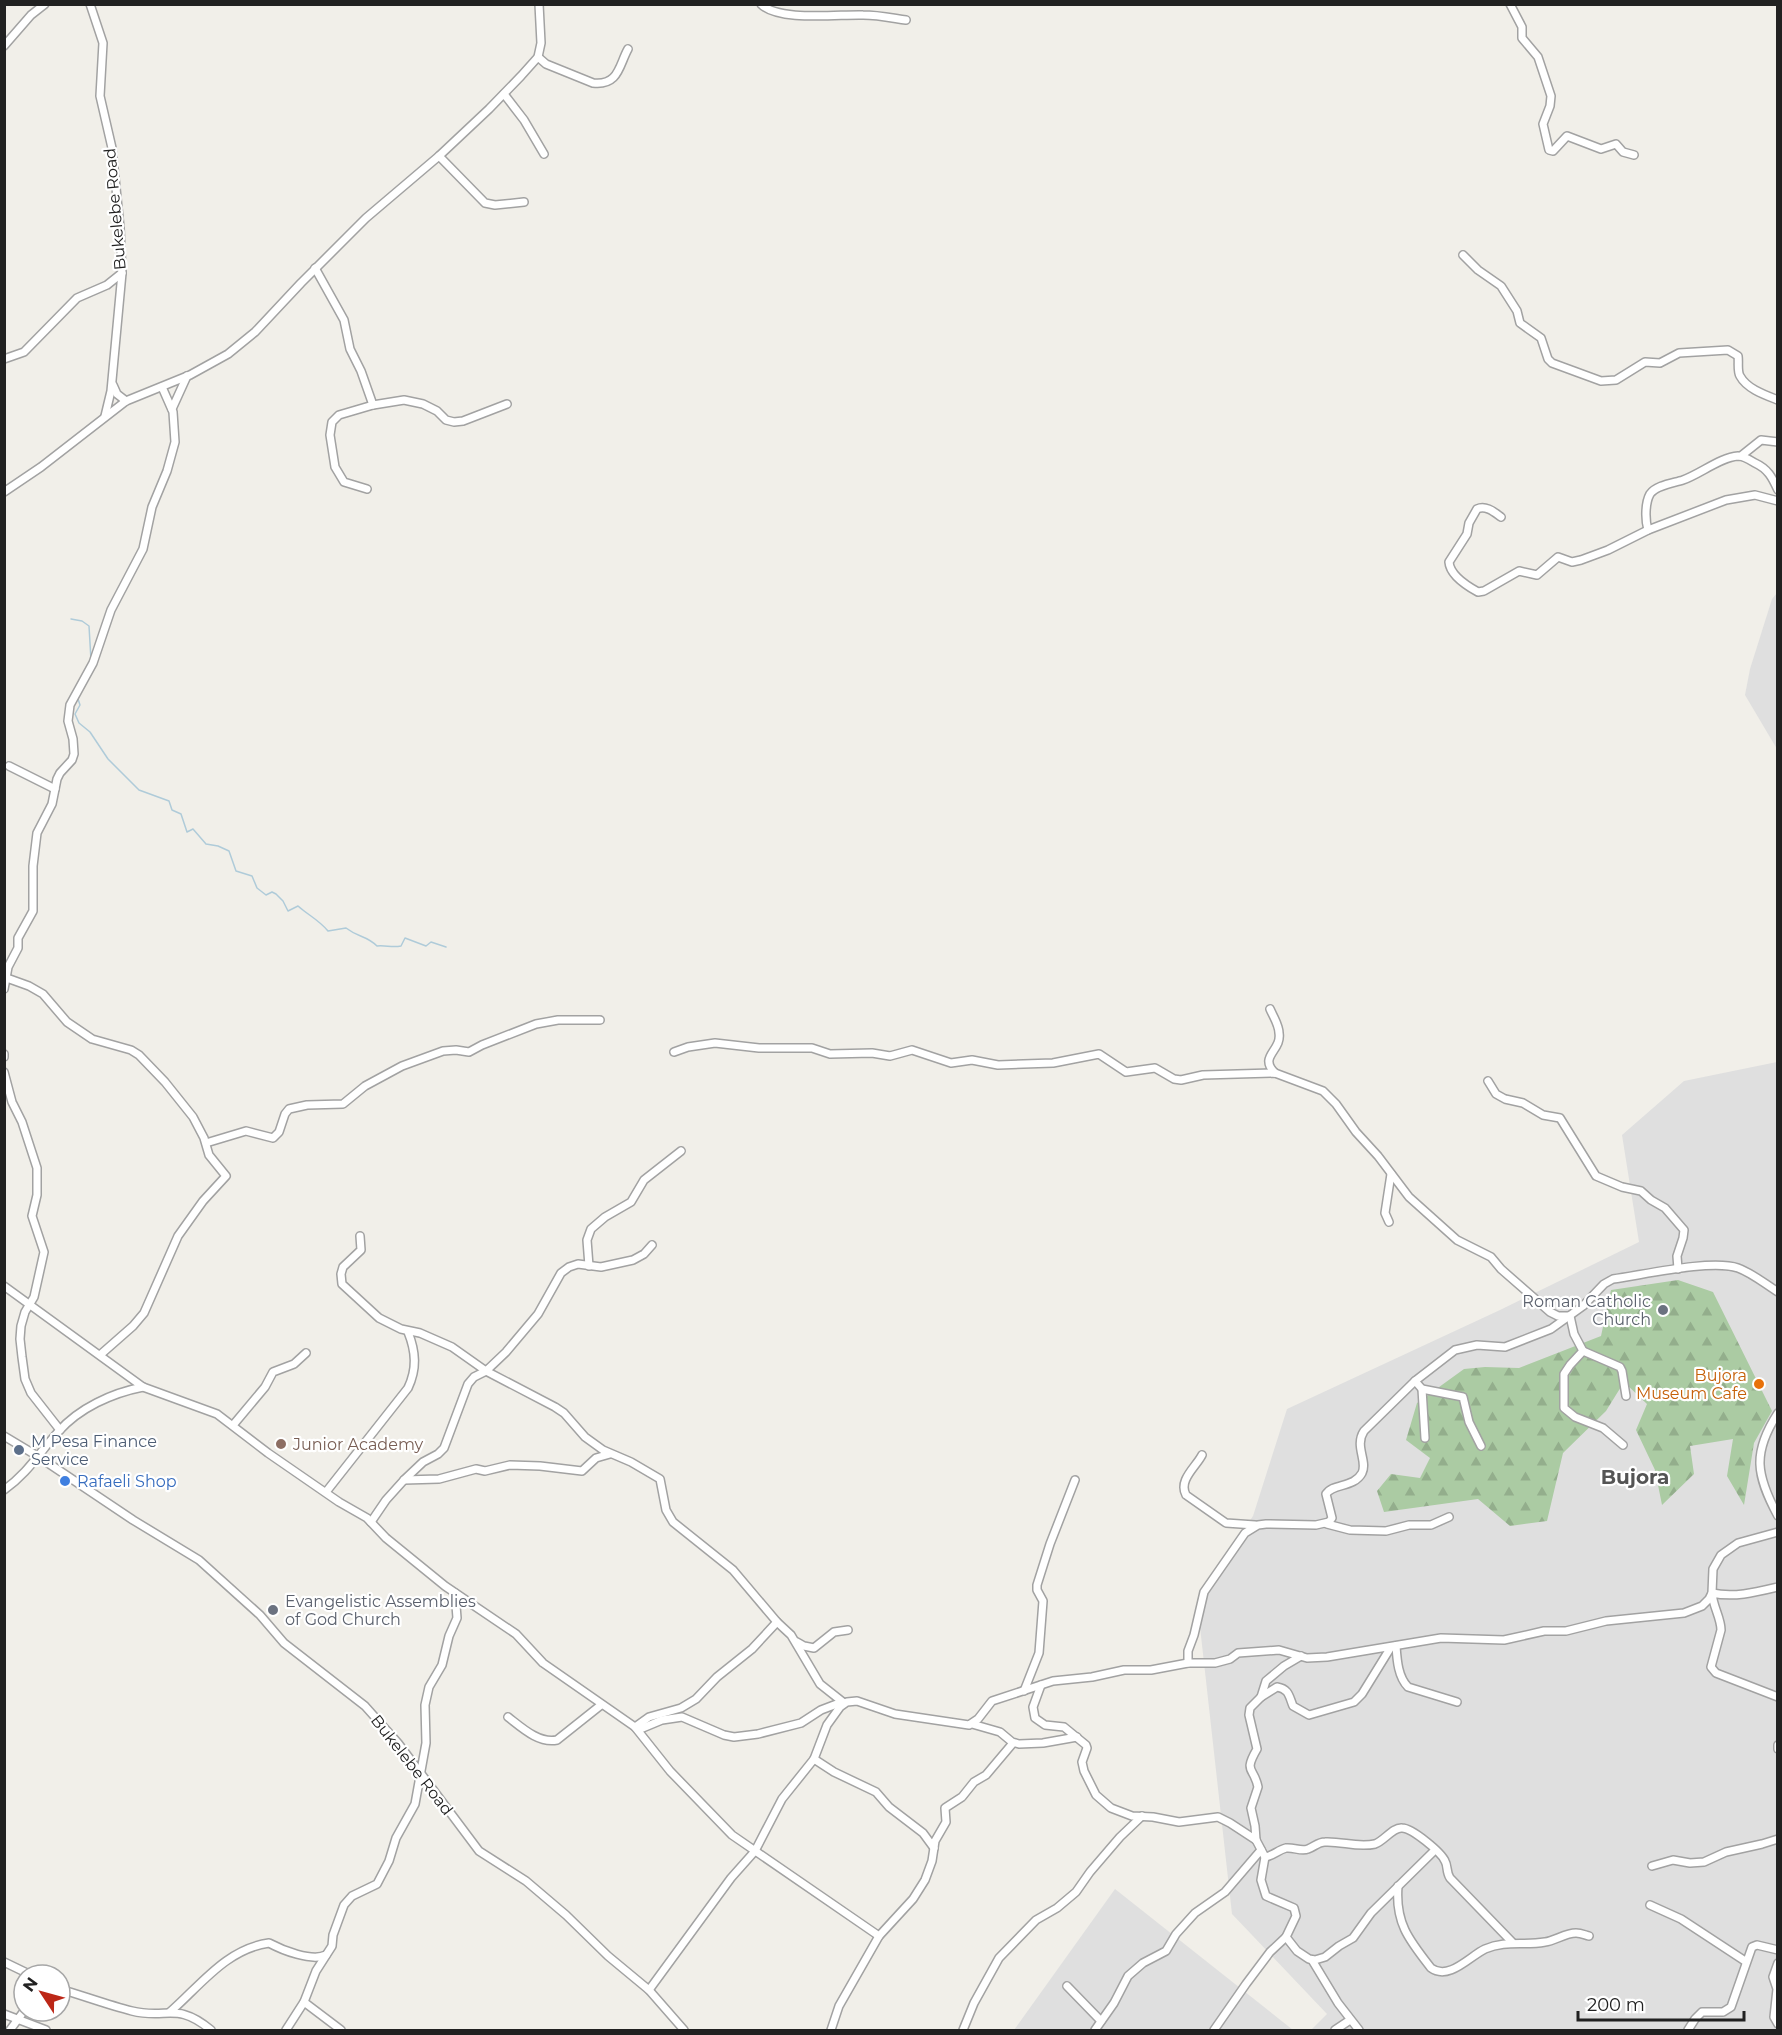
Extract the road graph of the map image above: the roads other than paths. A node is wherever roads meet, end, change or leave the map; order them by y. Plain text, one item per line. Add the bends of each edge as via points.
1 (45, 4) edge
2 (90, 4) edge
3 (539, 4) edge
4 (761, 4) edge
5 (1510, 4) edge
6 (906, 20) dead end
7 (4, 46) edge
8 (628, 49) dead end
9 (538, 57) junction
10 (532, 63) junction
11 (546, 64) junction
12 (504, 94) junction
13 (544, 154) dead end
14 (1634, 155) dead end
15 (439, 156) junction
16 (524, 202) dead end
17 (1463, 255) dead end
18 (315, 268) junction
19 (122, 273) junction
20 (4, 359) edge
21 (187, 376) junction
22 (112, 382) junction
23 (162, 387) junction
24 (1778, 400) edge
25 (126, 401) junction
26 (373, 405) junction
27 (507, 405) dead end
28 (172, 409) junction
29 (105, 416) junction
30 (1778, 442) edge
31 (1741, 456) junction
32 (1773, 472) edge
33 (367, 489) dead end
34 (1778, 490) edge
35 (4, 492) edge
36 (1778, 501) edge
37 (1501, 516) dead end
38 (1648, 530) junction
39 (9, 766) dead end
40 (55, 789) junction
41 (5, 978) edge
42 (4, 988) edge
43 (1270, 1009) dead end
44 (600, 1020) dead end
45 (674, 1052) dead end
46 (4, 1072) edge
47 (1275, 1073) junction
48 (1488, 1081) dead end
49 (206, 1143) junction
50 (681, 1151) dead end
51 (1391, 1174) junction
52 (1389, 1222) dead end
53 (360, 1236) dead end
54 (652, 1245) dead end
55 (589, 1266) junction
56 (1678, 1269) junction
57 (4, 1286) edge
58 (1778, 1292) edge
59 (29, 1305) junction
60 (1570, 1316) junction
61 (408, 1332) junction
62 (1583, 1351) junction
63 (306, 1353) dead end
64 (99, 1355) junction
65 (486, 1371) junction
66 (1415, 1381) junction
67 (143, 1387) junction
68 (1422, 1389) junction
69 (1626, 1396) dead end
70 (1778, 1413) edge
71 (234, 1424) junction
72 (60, 1430) junction
73 (4, 1436) edge
74 (1425, 1438) dead end
75 (1623, 1445) dead end
76 (1481, 1446) dead end
77 (610, 1454) junction
78 (1202, 1455) dead end
79 (39, 1457) junction
80 (404, 1479) junction
81 (1075, 1480) dead end
82 (4, 1490) edge
83 (326, 1492) junction
84 (1449, 1516) dead end
85 (1778, 1516) edge
86 (371, 1522) junction
87 (1327, 1524) junction
88 (1258, 1525) junction
89 (1778, 1532) edge
90 (1778, 1587) edge
91 (455, 1593) junction
92 (1712, 1593) junction
93 (777, 1622) junction
94 (848, 1630) dead end
95 (795, 1640) junction
96 (1394, 1647) junction
97 (1300, 1656) junction
98 (1188, 1663) junction
99 (1041, 1685) junction
100 (1024, 1691) junction
101 (1261, 1696) junction
102 (1778, 1697) edge
103 (1457, 1702) dead end
104 (843, 1703) junction
105 (601, 1705) junction
106 (508, 1717) dead end
107 (972, 1724) junction
108 (636, 1729) junction
109 (1077, 1737) junction
110 (1013, 1743) junction
111 (814, 1759) junction
112 (421, 1774) junction
113 (1142, 1816) junction
114 (1778, 1839) edge
115 (1256, 1840) junction
116 (934, 1848) junction
117 (1435, 1850) junction
118 (754, 1851) junction
119 (1263, 1853) junction
120 (1652, 1866) dead end
121 (1398, 1886) junction
122 (1650, 1905) dead end
123 (879, 1936) junction
124 (1590, 1936) dead end
125 (1286, 1937) junction
126 (1512, 1942) junction
127 (1778, 1950) edge
128 (326, 1955) junction
129 (1312, 1960) junction
130 (1745, 1961) junction
131 (1778, 1962) edge
132 (1067, 1986) dead end
133 (649, 1990) junction
134 (72, 1993) edge
135 (304, 2002) junction
136 (170, 2012) junction
137 (1350, 2020) junction
138 (1101, 2021) junction
139 (29, 2023) edge
140 (1778, 2024) edge
141 (45, 2031) edge
142 (211, 2031) edge
143 (286, 2031) edge
144 (341, 2031) edge
145 (684, 2031) edge
146 (831, 2031) edge
147 (963, 2031) edge
148 (1095, 2031) edge
149 (1214, 2031) edge
150 (1335, 2031) edge
151 (1359, 2031) edge
152 (1688, 2031) edge

1 - 7 street
2 - 19 street, Bukelebe Road via 103,43 100,96 112,148
3 - 9 street
4 - 6 street via 766,9 800,16 866,15
5 - 14 street via 1522,27 1522,38 1538,57 1551,96 1543,124 1548,150 1553,151 1567,136 1601,149 1616,144 1623,152
8 - 11 street via 621,69 600,84
9 - 10 street
9 - 11 street
10 - 11 street
10 - 12 street
12 - 13 street
12 - 15 street
15 - 16 street via 486,203
15 - 18 street
17 - 24 street via 1499,284 1520,323 1542,338 1552,363 1610,382 1646,362 1660,363 1679,353 1728,350 1738,356 1742,379 1757,392
18 - 21 street via 255,332 228,354
18 - 26 street via 344,320 350,349
19 - 20 street via 107,285 77,298 24,352
19 - 22 street, Bukelebe Road
21 - 23 street
21 - 28 street
22 - 25 street via 117,394
22 - 29 street, Bukelebe Road
23 - 25 street
23 - 28 street
25 - 29 street
26 - 27 street via 404,400 423,404 446,420 463,422
26 - 33 street via 339,415 330,428 340,478
28 - 40 street via 175,442 167,471 152,507 140,556 111,610 93,663 69,705 74,754 60,773
29 - 35 street
30 - 31 street via 1761,440
31 - 32 street
31 - 38 street via 1654,490 1647,504
32 - 34 street
36 - 38 street via 1755,495 1726,500
37 - 38 street via 1488,508 1477,509 1449,562 1454,573 1478,592 1519,571 1537,575 1558,557 1572,562 1581,560
39 - 40 street
40 - 41 street via 35,842 32,915 18,938 18,948
41 - 42 street
41 - 49 street via 43,994 67,1022 92,1039 139,1055 193,1117
43 - 47 street via 1280,1033 1269,1062
44 - 49 street via 545,1023 520,1029 469,1052 443,1051 402,1066 365,1086 343,1104 290,1109 273,1138 246,1131
45 - 47 street via 715,1043 812,1048 830,1054 890,1056 912,1050 951,1063 972,1060 998,1065 1053,1063 1099,1054 1126,1072 1155,1068 1181,1080 1203,1074
46 - 59 street via 38,1172 32,1216 44,1252
47 - 51 street via 1326,1093
48 - 56 street via 1496,1094 1505,1099 1523,1102 1543,1115 1560,1118 1596,1176 1638,1190 1665,1208 1683,1230
49 - 64 street via 209,1155 225,1176 178,1236 144,1313
50 - 55 street via 644,1180 631,1202 591,1229 587,1240
51 - 52 street via 1385,1213
51 - 60 street via 1409,1197 1457,1240 1491,1257 1550,1312
53 - 61 street via 362,1249 343,1267 342,1286 379,1318
54 - 55 street via 633,1260
55 - 65 street via 574,1264 564,1270 538,1314
56 - 58 street via 1734,1267
56 - 60 street via 1613,1279
57 - 59 street
59 - 64 street
59 - 72 street via 20,1339 25,1379
60 - 62 street
60 - 66 street via 1551,1329 1510,1346 1477,1345 1455,1350
61 - 65 street via 452,1347
61 - 83 street via 415,1359 408,1388
62 - 69 street via 1620,1366
62 - 75 street via 1564,1374 1564,1408 1580,1420 1599,1425
63 - 71 street via 294,1364 273,1372
64 - 67 street
65 - 77 street via 564,1413 585,1437
65 - 80 street via 466,1387 443,1450
66 - 68 street
66 - 87 street via 1361,1435 1361,1474 1348,1485 1327,1492 1332,1518
67 - 71 street via 209,1410
67 - 72 street via 95,1404
68 - 74 street
68 - 76 street via 1462,1396
70 - 85 street via 1763,1440 1759,1464 1762,1483
71 - 83 street via 268,1453
72 - 79 street
73 - 79 street, Bukelebe Road
77 - 80 street via 596,1458 582,1472 510,1465 439,1479
77 - 93 street via 660,1479 666,1510 673,1522 733,1570
78 - 88 street via 1186,1479 1186,1495 1226,1523
79 - 82 street
79 - 112 street, Bukelebe Road via 199,1560 260,1615 284,1643 365,1706
80 - 86 street
81 - 100 street via 1037,1585 1043,1601 1039,1653
83 - 86 street
84 - 87 street via 1431,1525 1386,1531 1350,1530
86 - 91 street
87 - 88 street
88 - 98 street via 1241,1538 1207,1586
89 - 92 street via 1738,1544 1721,1555 1713,1569
90 - 92 street via 1750,1594
91 - 105 street via 508,1628 543,1663
91 - 112 street via 457,1618 424,1705 426,1743
92 - 96 street via 1702,1606 1684,1613 1606,1621 1572,1630 1544,1630 1504,1640 1441,1638
92 - 102 street via 1721,1624 1713,1670
93 - 95 street
93 - 108 street via 696,1699 649,1717
94 - 95 street via 834,1632 814,1648
95 - 104 street via 813,1676
96 - 97 street via 1327,1657
96 - 101 street via 1362,1694 1349,1705 1309,1715 1293,1706 1284,1689 1277,1687
96 - 103 street via 1403,1682 1408,1687
97 - 98 street via 1271,1650 1238,1653 1215,1663
97 - 101 street via 1264,1683
98 - 99 street
99 - 100 street
99 - 109 street via 1033,1707 1035,1718 1045,1725 1064,1726
100 - 107 street via 992,1701
101 - 115 street via 1249,1715 1257,1749 1250,1765 1258,1785 1251,1805
104 - 107 street via 857,1701 895,1714
104 - 108 street via 829,1706 801,1723 758,1734 724,1735 681,1717
104 - 111 street via 827,1725
105 - 106 street via 552,1741 535,1736
105 - 108 street
107 - 110 street via 1000,1732
108 - 118 street via 699,1802
109 - 110 street
109 - 113 street via 1087,1747 1082,1766 1096,1795 1112,1808
110 - 116 street via 986,1775 946,1806 946,1822
111 - 116 street via 876,1792
111 - 118 street via 782,1799
112 - 128 street via 415,1804 378,1883 346,1901
112 - 133 street, Bukelebe Road via 478,1851 526,1881
113 - 115 street via 1185,1822 1218,1817
113 - 147 street via 1076,1892 1036,1920 999,1958
114 - 120 street via 1726,1852 1704,1862 1673,1860
115 - 119 street
116 - 123 street via 925,1880
117 - 119 street via 1401,1827 1372,1845 1324,1842 1306,1850 1287,1848 1272,1856
117 - 121 street
117 - 126 street via 1446,1862 1450,1878
118 - 123 street
118 - 133 street
119 - 125 street via 1264,1893 1296,1911
119 - 138 street via 1225,1892 1188,1921 1166,1951 1128,1976
121 - 126 street via 1397,1909 1403,1928 1434,1970 1446,1971 1466,1963 1484,1949
121 - 129 street via 1353,1938 1325,1957
122 - 130 street via 1681,1918
123 - 146 street via 839,2006
124 - 126 street via 1576,1933 1545,1942
125 - 129 street via 1297,1951
125 - 149 street via 1266,1956
127 - 130 street via 1753,1946
128 - 135 street
128 - 136 street via 311,1958 269,1943 247,1949 209,1973
129 - 137 street
130 - 152 street via 1731,2007 1723,2012 1702,2012
131 - 140 street via 1773,1977 1777,1989 1774,2018
132 - 138 street
133 - 145 street, Bukelebe Road
134 - 136 street via 135,2012
135 - 143 street
135 - 144 street
136 - 142 street via 193,2017
137 - 150 street
137 - 151 street
138 - 148 street
139 - 141 street

